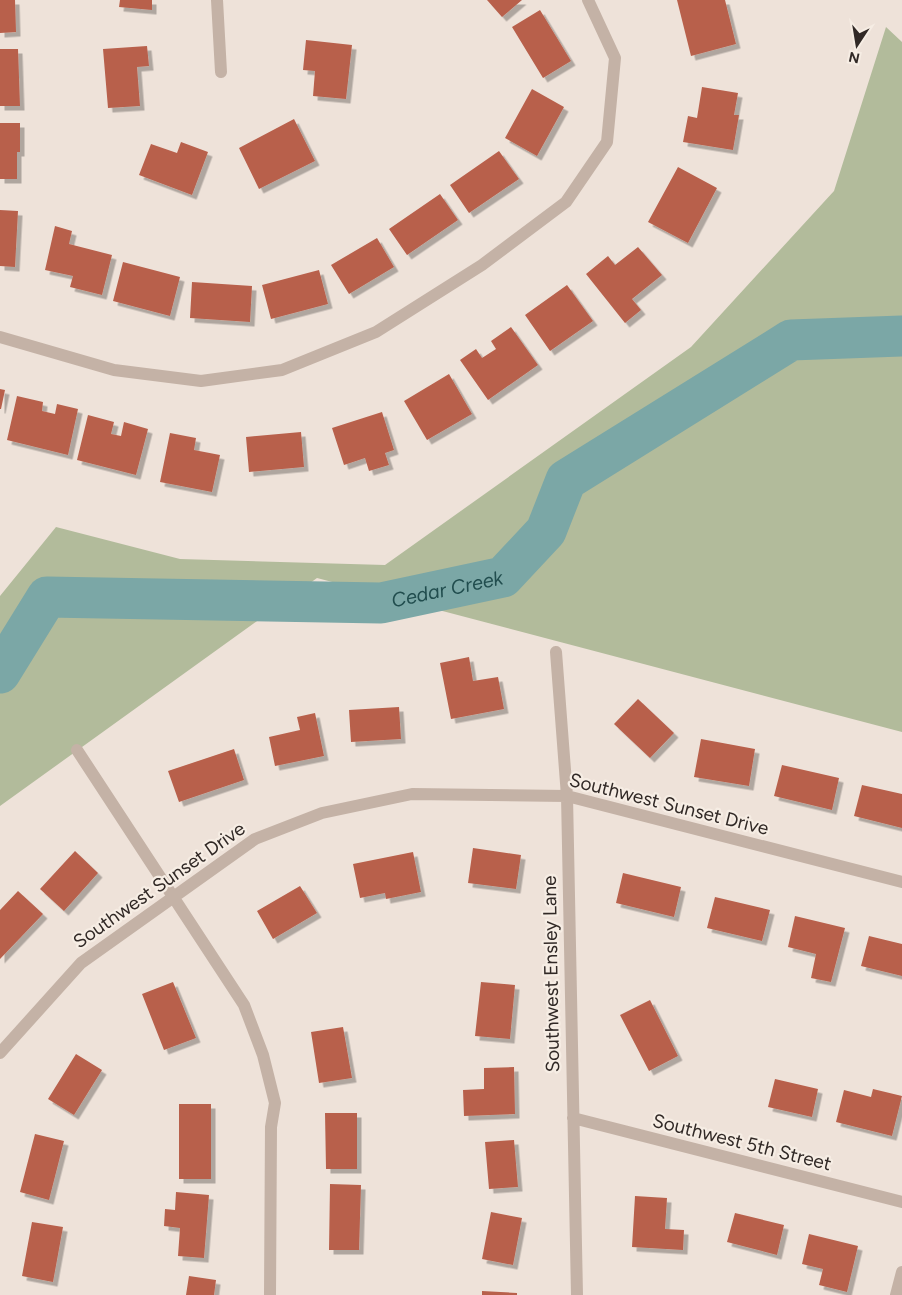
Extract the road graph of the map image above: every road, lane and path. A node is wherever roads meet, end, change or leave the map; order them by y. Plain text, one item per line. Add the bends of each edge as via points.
1 (216, 0) edge
2 (588, 0) edge
3 (220, 72) dead end
4 (0, 337) edge
5 (556, 652) dead end
6 (77, 750) dead end
7 (567, 796) junction
8 (902, 882) edge
9 (172, 896) junction
10 (0, 1053) edge
11 (573, 1118) junction
12 (902, 1202) edge
13 (902, 1272) edge
14 (270, 1295) edge
15 (577, 1295) edge
16 (896, 1295) edge

1 - 3 street
2 - 4 street via 615,58 607,142 566,202 482,265 376,332 282,370 201,381 114,370
5 - 7 street, Southwest Ensley Lane
6 - 9 street
7 - 8 street, Southwest Sunset Drive
7 - 9 street, Southwest Sunset Drive via 412,794 322,813 255,839
7 - 11 street, Southwest Ensley Lane
9 - 10 street, Southwest Sunset Drive via 81,962
9 - 14 street via 244,1005 263,1055 275,1103 271,1127
11 - 12 street, Southwest 5th Street
11 - 15 street, Southwest Ensley Lane
13 - 16 street

